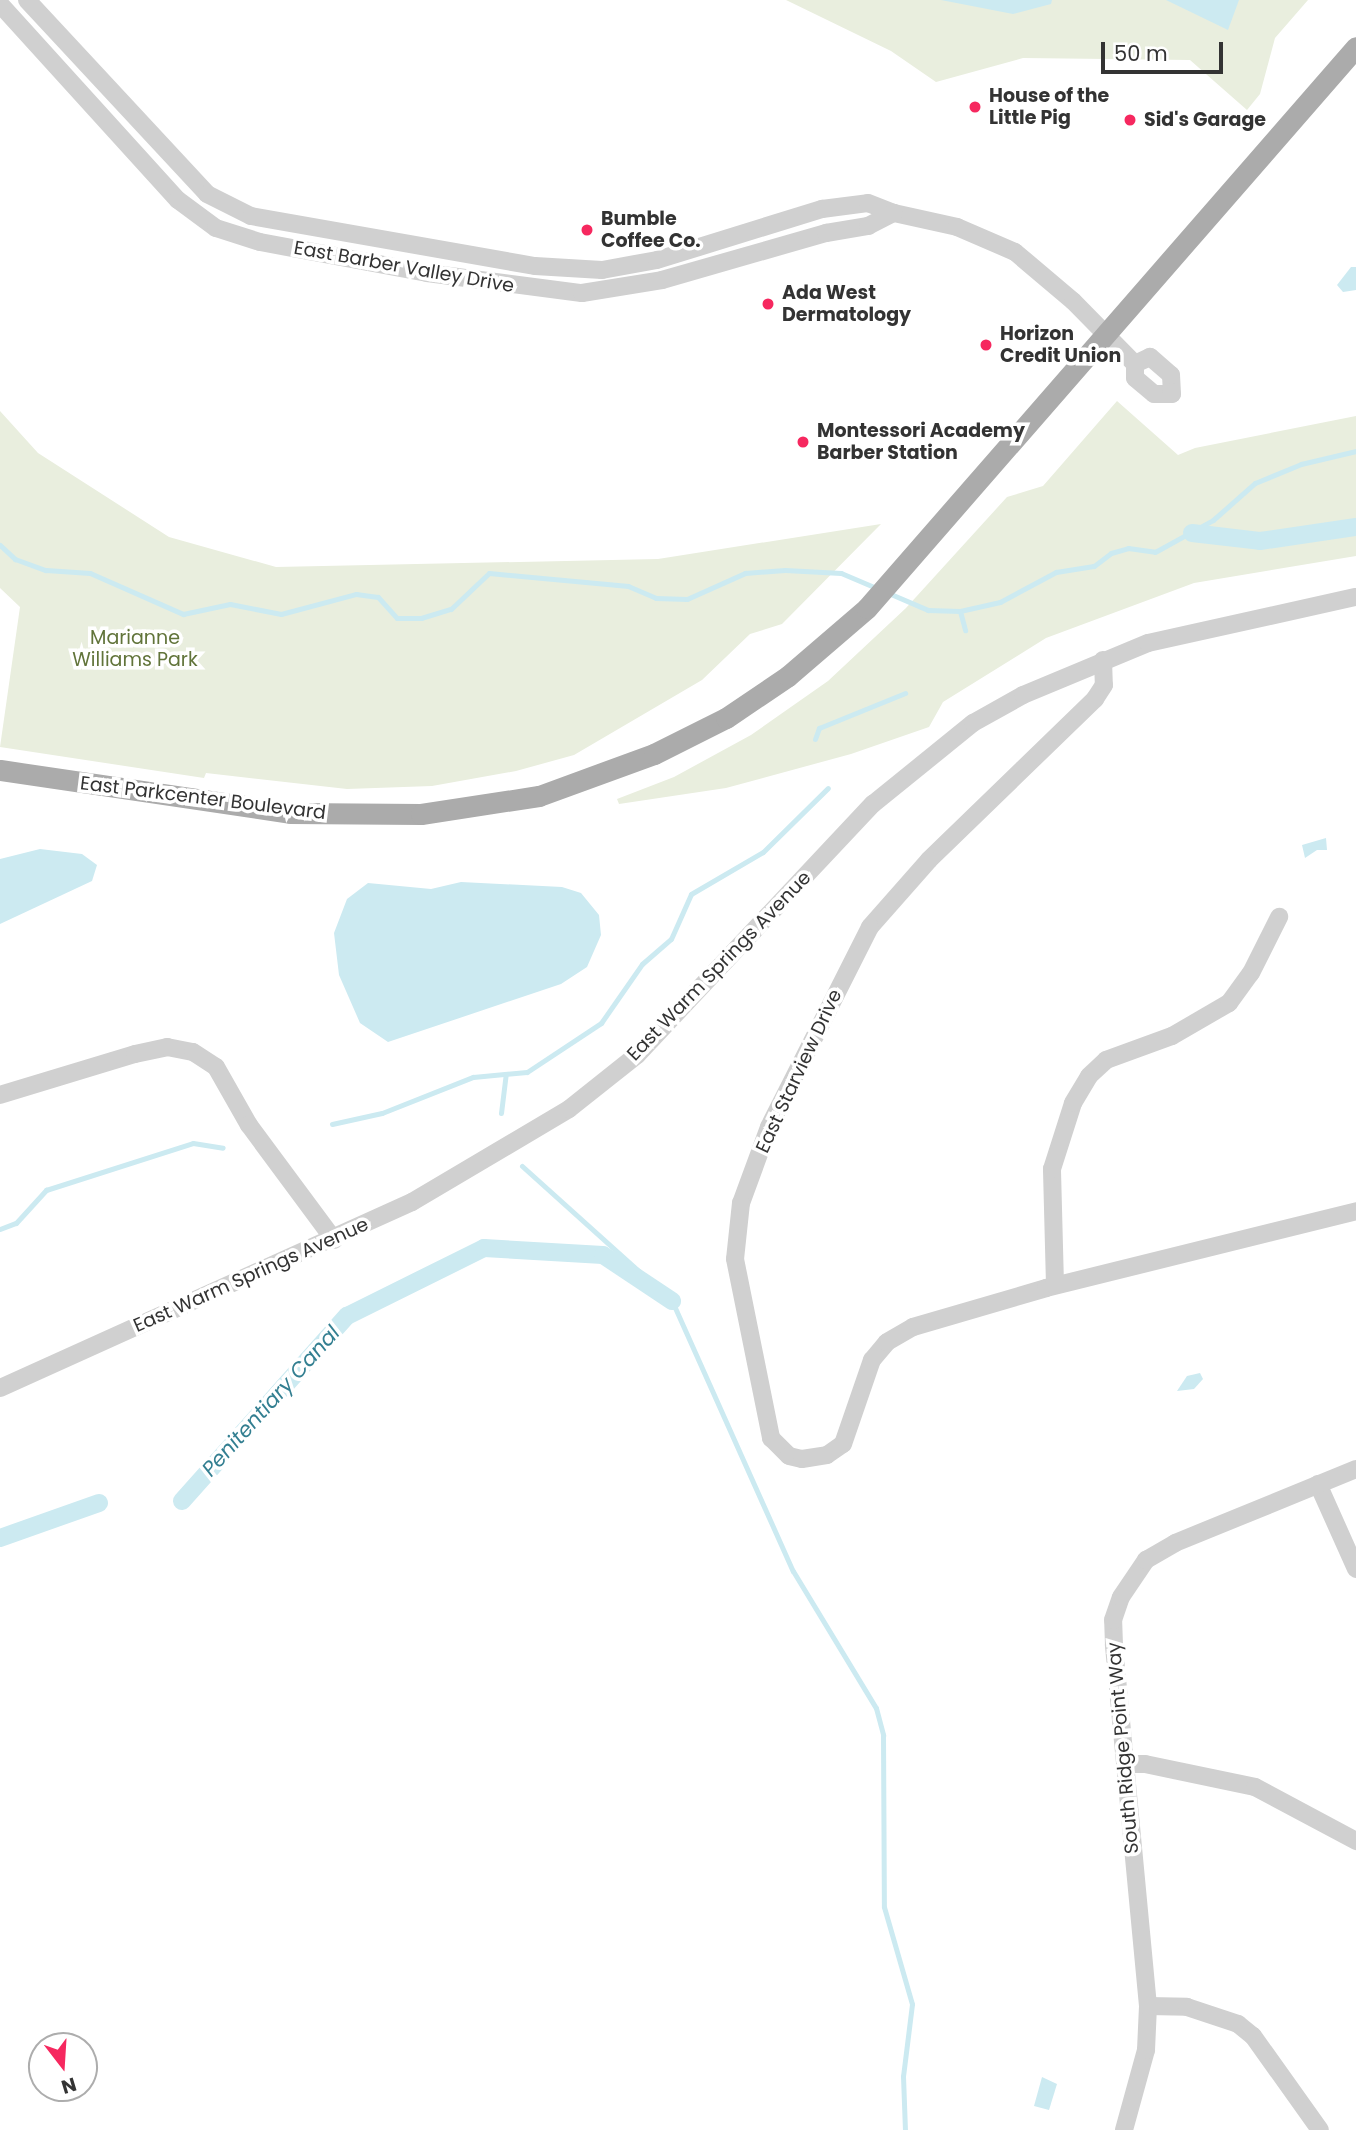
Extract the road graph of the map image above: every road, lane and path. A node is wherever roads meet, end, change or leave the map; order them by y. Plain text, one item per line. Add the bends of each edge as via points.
1 (27, 0) edge
2 (0, 4) edge
3 (1356, 47) edge
4 (894, 213) junction
5 (1104, 333) junction
6 (1135, 364) dead end
7 (1356, 597) edge
8 (1103, 660) junction
9 (0, 770) edge
10 (1279, 917) dead end
11 (0, 1095) edge
12 (1356, 1211) edge
13 (334, 1240) junction
14 (1055, 1285) junction
15 (0, 1388) edge
16 (1356, 1469) edge
17 (1318, 1484) junction
18 (1356, 1569) edge
19 (1125, 1764) junction
20 (1356, 1841) edge
21 (1148, 2006) junction
22 (1124, 2130) edge
23 (1320, 2130) edge

1 - 4 street, East Barber Valley Drive via 207,194 251,216 535,265 602,270 657,260 822,209 868,203
2 - 4 street, East Barber Valley Drive via 178,200 216,228 260,242 481,281 594,292 662,280 826,233 868,226
3 - 5 main road, East Parkcenter Boulevard
4 - 5 street, East Barber Valley Drive via 957,227 1015,252
5 - 6 street, East Barber Valley Drive
5 - 9 main road, East Parkcenter Boulevard via 918,551 843,630 726,718 601,775 500,804 384,816 290,813
7 - 8 street, East Warm Springs Avenue via 1148,643
8 - 13 street, East Warm Springs Avenue via 973,723 908,772 637,1055 569,1109 439,1188
8 - 14 street, East Starview Drive via 1104,685 1095,699 929,860 866,934 769,1127 735,1232 737,1278 767,1428 778,1447 802,1459 827,1455 843,1444 865,1376 887,1342 947,1315
10 - 14 street via 1230,1003 1172,1036 1106,1060 1088,1076 1061,1133 1052,1169
11 - 13 street via 135,1054 167,1047 193,1052 216,1067 249,1125
12 - 14 street, East Starview Drive
13 - 15 street, East Warm Springs Avenue
16 - 17 street, South Ridge Point Way
17 - 18 street
17 - 19 street, South Ridge Point Way via 1175,1543 1146,1560 1131,1579 1113,1620
19 - 20 street via 1255,1787
19 - 21 street, South Ridge Point Way
21 - 22 street, South Ridge Point Way via 1146,2050
21 - 23 street via 1187,2007 1238,2024 1252,2036

